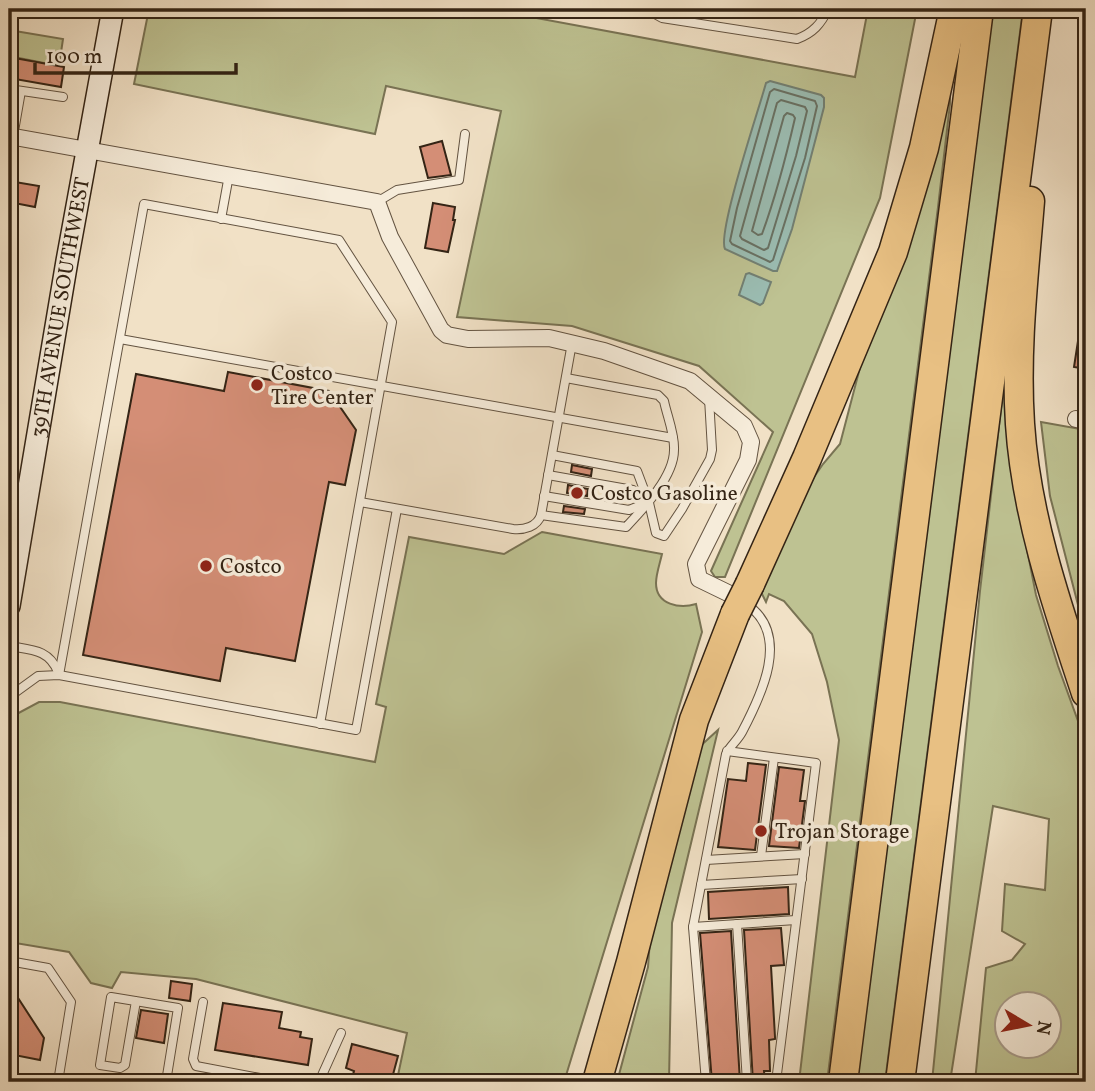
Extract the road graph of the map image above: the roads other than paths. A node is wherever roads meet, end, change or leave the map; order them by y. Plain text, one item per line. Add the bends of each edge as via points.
1 (38, 9) edge
2 (68, 9) edge
3 (113, 9) edge
4 (646, 9) edge
5 (828, 9) edge
6 (954, 9) edge
7 (979, 9) edge
8 (1038, 9) edge
9 (1047, 9) edge
10 (9, 89) edge
11 (21, 91) junction
12 (63, 97) dead end
13 (465, 134) dead end
14 (11, 137) edge
15 (88, 150) junction
16 (229, 176) junction
17 (377, 202) junction
18 (221, 219) junction
19 (120, 339) junction
20 (573, 342) junction
21 (566, 378) junction
22 (381, 386) junction
23 (708, 395) junction
24 (559, 418) junction
25 (673, 438) junction
26 (552, 455) junction
27 (548, 475) junction
28 (544, 496) junction
29 (360, 502) junction
30 (649, 503) junction
31 (397, 509) junction
32 (541, 515) junction
33 (13, 554) edge
34 (739, 598) junction
35 (9, 606) edge
36 (9, 646) edge
37 (59, 675) junction
38 (1086, 693) edge
39 (9, 697) edge
40 (320, 724) junction
41 (727, 751) junction
42 (774, 758) junction
43 (805, 853) junction
44 (761, 856) junction
45 (706, 860) junction
46 (802, 879) junction
47 (701, 885) junction
48 (796, 920) junction
49 (737, 924) junction
50 (693, 927) junction
51 (9, 961) edge
52 (136, 1001) junction
53 (203, 1002) dead end
54 (341, 1033) dead end
55 (58, 1082) edge
56 (166, 1082) edge
57 (281, 1082) edge
58 (318, 1082) edge
59 (597, 1082) edge
60 (706, 1082) edge
61 (747, 1082) edge
62 (776, 1082) edge
63 (843, 1082) edge
64 (900, 1082) edge

1 - 2 lane via 67,14
3 - 15 main road, 39TH AVENUE SOUTHWEST
4 - 5 lane via 662,18 797,39 818,27
6 - 34 highway via 924,148 893,252 812,447
7 - 63 highway
8 - 64 highway
9 - 38 highway via 1017,354 1020,426 1033,515
10 - 11 lane
11 - 12 lane
11 - 14 lane
13 - 17 lane via 459,180 397,190
14 - 15 street
15 - 16 street
15 - 33 main road, 39TH AVENUE SOUTHWEST
16 - 17 street
16 - 18 lane
17 - 20 street via 390,237 447,335 468,340 534,337
18 - 19 lane via 144,204
18 - 22 lane via 339,240 392,322
19 - 22 lane
19 - 37 lane
20 - 21 lane
20 - 23 street via 680,377
21 - 24 lane
21 - 25 lane via 658,395 664,401
22 - 24 lane
22 - 29 lane
23 - 30 lane via 710,459 664,536 656,533
23 - 34 street via 748,430 751,442 745,467 696,564 699,579
24 - 25 lane
24 - 26 lane
25 - 30 lane via 674,452 666,476
26 - 27 lane
26 - 30 lane via 637,471
27 - 28 lane
27 - 30 lane via 633,490
28 - 30 lane via 629,510
28 - 32 lane
29 - 31 lane
29 - 40 lane
30 - 32 lane via 626,527
31 - 32 lane via 520,529 537,522
31 - 40 lane via 356,730
33 - 35 main road, 39TH AVENUE SOUTHWEST
34 - 41 lane via 763,621 769,657 761,691
34 - 59 highway via 694,720
36 - 37 lane via 49,657
37 - 39 lane via 38,676
37 - 40 lane
41 - 42 lane
41 - 45 lane
42 - 43 lane via 816,763
42 - 44 lane
43 - 44 lane
43 - 46 lane
44 - 45 lane
45 - 47 lane
46 - 47 lane
46 - 48 lane
47 - 50 lane
48 - 49 lane
48 - 62 lane
49 - 50 lane
49 - 61 lane
50 - 60 lane
51 - 55 lane via 48,968 71,1002
52 - 52 lane via 111,997 100,1065 125,1065
52 - 56 lane via 178,1008
53 - 57 lane via 193,1059 196,1066
54 - 58 lane

